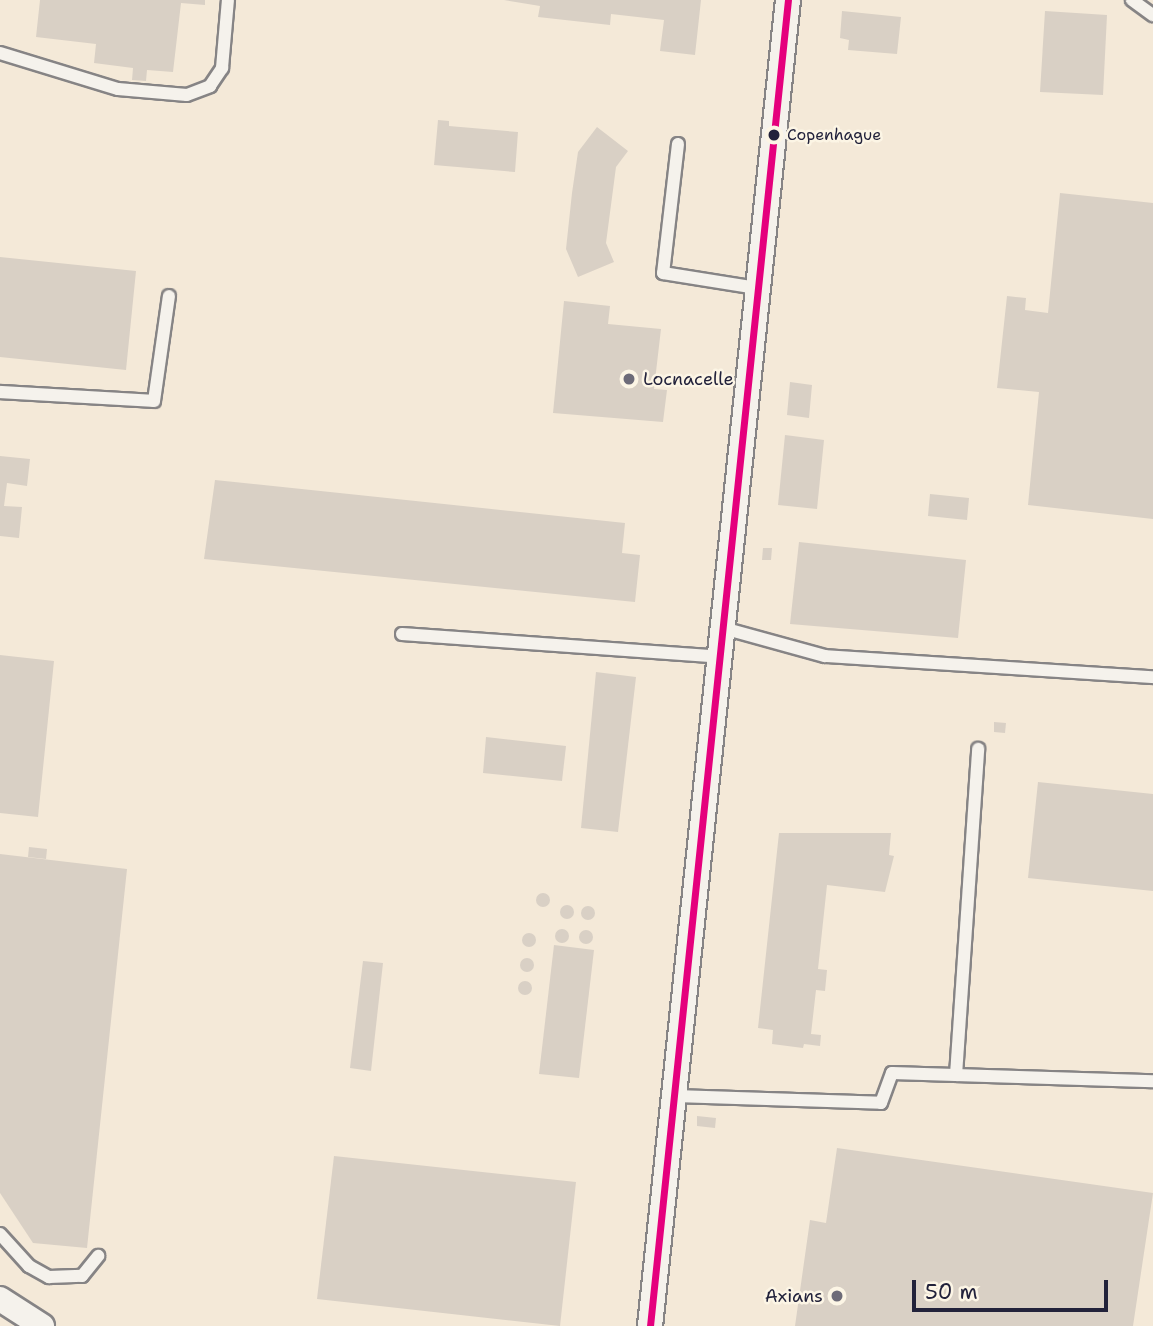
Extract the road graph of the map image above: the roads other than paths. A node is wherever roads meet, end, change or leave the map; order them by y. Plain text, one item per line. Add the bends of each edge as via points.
1 (228, 0) edge
2 (788, 0) edge
3 (1132, 0) edge
4 (1153, 15) edge
5 (0, 53) edge
6 (678, 144) dead end
7 (757, 289) junction
8 (169, 296) dead end
9 (0, 392) edge
10 (723, 628) junction
11 (402, 634) dead end
12 (720, 657) junction
13 (1153, 677) edge
14 (978, 749) dead end
15 (956, 1075) junction
16 (1153, 1081) edge
17 (675, 1096) junction
18 (0, 1234) edge
19 (98, 1256) dead end
20 (0, 1298) edge
21 (42, 1326) edge
22 (650, 1326) edge

1 - 5 lane via 222,68 210,86 187,95 118,89
2 - 7 street
3 - 4 lane
6 - 7 lane via 663,273
7 - 10 street
8 - 9 lane via 154,401
10 - 12 street
10 - 13 lane via 825,656
11 - 12 lane
12 - 17 street
14 - 15 lane
15 - 16 lane
15 - 17 lane via 892,1073 881,1103
17 - 22 street
18 - 19 lane via 29,1266 49,1278 82,1276
20 - 21 street

